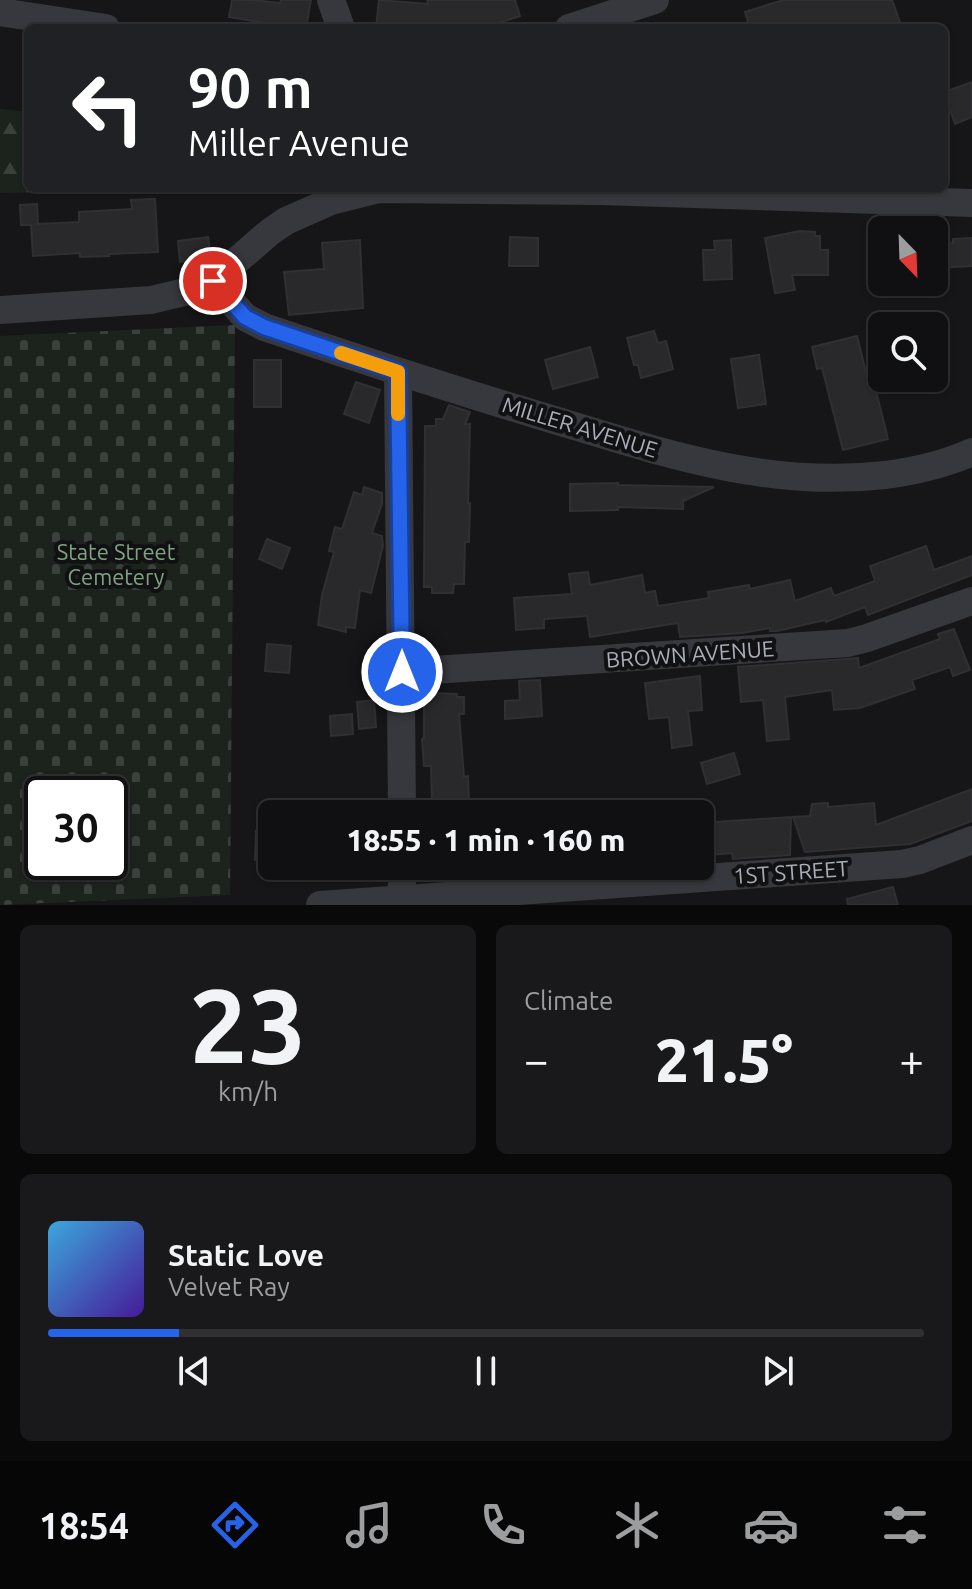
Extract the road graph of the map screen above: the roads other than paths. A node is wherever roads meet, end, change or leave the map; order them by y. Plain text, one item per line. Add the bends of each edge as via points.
1 (331, 0) edge
2 (655, 0) edge
3 (599, 8) edge
4 (0, 12) edge
5 (87, 17) edge
6 (340, 24) edge
7 (575, 24) edge
8 (367, 192) edge
9 (632, 192) edge
10 (972, 203) edge
11 (213, 281) junction
12 (0, 310) edge
13 (398, 372) junction
14 (972, 452) edge
15 (972, 601) edge
16 (402, 672) junction
17 (402, 800) edge
18 (972, 840) edge
19 (402, 880) edge
20 (399, 903) edge
21 (320, 905) edge

1 - 6 street
2 - 3 street
3 - 7 street
4 - 5 street
8 - 11 street via 286,221
9 - 10 street
11 - 12 street via 151,300
11 - 13 street, MILLER AVENUE via 245,317 264,327
13 - 14 street, MILLER AVENUE via 654,450 754,473 873,476 929,468
13 - 16 street
15 - 16 street, BROWN AVENUE via 848,643
16 - 17 street
18 - 20 street, 1ST STREET via 912,863
19 - 20 street
20 - 21 street, 1ST STREET

